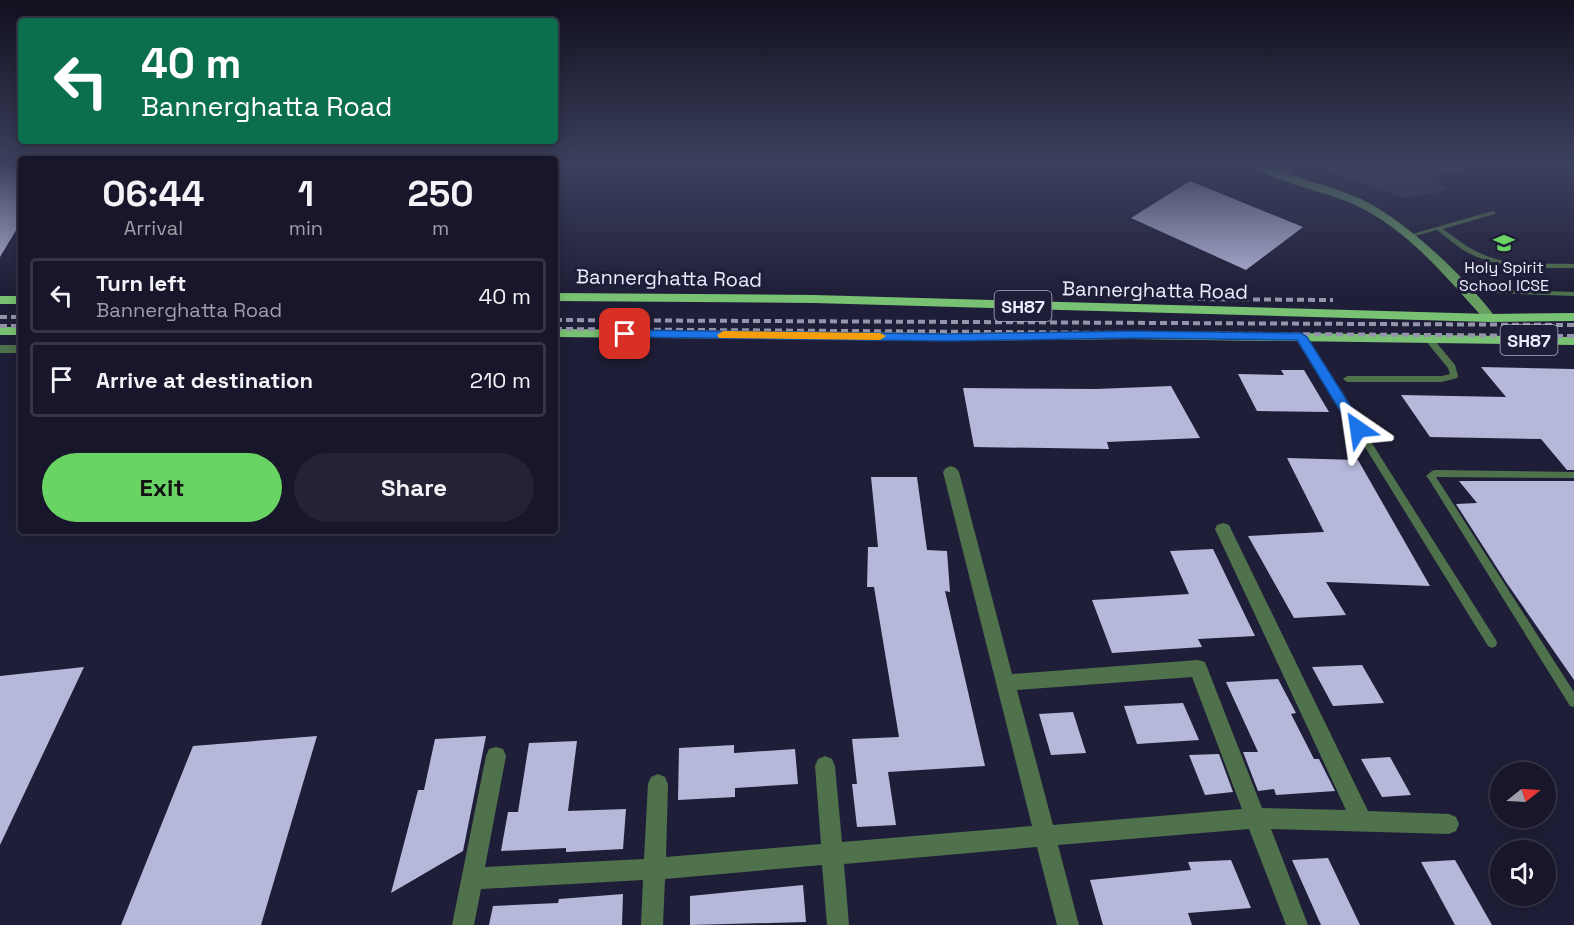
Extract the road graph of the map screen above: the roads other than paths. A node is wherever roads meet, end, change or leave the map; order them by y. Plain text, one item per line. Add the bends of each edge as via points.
1 (1371, 209) edge
2 (1493, 213) dead end
3 (1438, 228) junction
4 (1408, 236) junction
5 (1574, 266) edge
6 (1466, 290) junction
7 (1574, 294) edge
8 (558, 297) edge
9 (1574, 317) edge
10 (1490, 318) junction
11 (1126, 321) junction
12 (0, 331) edge
13 (18, 331) edge
14 (558, 333) edge
15 (1301, 337) junction
16 (1428, 338) junction
17 (1574, 340) edge
18 (0, 349) edge
19 (18, 349) edge
20 (1347, 379) dead end
21 (951, 472) dead end
22 (1574, 475) edge
23 (1223, 529) dead end
24 (1492, 643) dead end
25 (1005, 683) junction
26 (1574, 702) edge
27 (496, 756) dead end
28 (825, 766) dead end
29 (658, 784) dead end
30 (1254, 818) junction
31 (1362, 821) junction
32 (1449, 824) dead end
33 (1044, 836) junction
34 (831, 855) junction
35 (654, 869) junction
36 (472, 879) junction
37 (463, 925) edge
38 (652, 925) edge
39 (837, 925) edge
40 (1068, 925) edge
41 (1297, 925) edge

1 - 4 main road
2 - 3 lane
3 - 4 lane
3 - 5 lane via 1468,250 1493,260
4 - 6 main road
6 - 7 lane
6 - 10 main road
8 - 11 main road, Bannerghatta Road / SH87 via 814,299
9 - 10 main road, Bannerghatta Road / SH87
10 - 11 main road, Bannerghatta Road / SH87
11 - 14 main road, Bannerghatta Road / SH87 via 949,337
11 - 15 main road, Bannerghatta Road / SH87
12 - 13 main road
15 - 16 main road, Bannerghatta Road / SH87
15 - 24 lane
16 - 17 main road, Bannerghatta Road / SH87
16 - 20 lane via 1452,367 1454,376
18 - 19 street
21 - 25 street
22 - 26 lane via 1431,476
23 - 31 street
25 - 30 street via 1198,668
25 - 33 street
27 - 36 street
28 - 34 street
29 - 35 street
30 - 31 street
30 - 33 street
30 - 41 street
31 - 32 street
33 - 34 street
33 - 40 street
34 - 35 street
34 - 39 street
35 - 36 street
35 - 38 street
36 - 37 street

